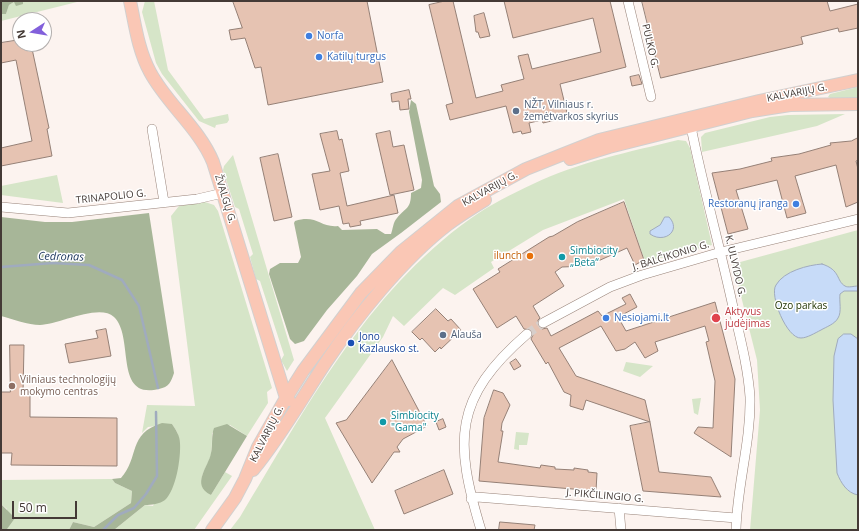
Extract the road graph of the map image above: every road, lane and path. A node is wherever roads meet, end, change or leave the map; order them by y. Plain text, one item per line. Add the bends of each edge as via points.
1 (130, 1) edge
2 (628, 1) edge
3 (858, 80) edge
4 (651, 97) dead end
5 (858, 104) edge
6 (691, 127) junction
7 (152, 129) dead end
8 (223, 193) junction
9 (164, 202) junction
10 (1, 207) edge
11 (858, 219) edge
12 (721, 252) junction
13 (361, 293) junction
14 (371, 302) junction
15 (543, 323) tunnel mouth
16 (528, 334) tunnel mouth
17 (286, 398) junction
18 (299, 406) junction
19 (245, 479) junction
20 (471, 499) junction
21 (619, 508) junction
22 (736, 518) junction
23 (212, 530) edge
24 (481, 530) edge
25 (621, 530) edge
26 (736, 530) edge

1 - 8 main road, ŽVALGŲ G. via 142,55 150,72 209,151
2 - 4 street, PULKO G.
3 - 13 main road, KALVARIJŲ G. via 758,100 599,140 545,160 458,206 401,252
5 - 6 main road, KALVARIJŲ G. via 775,107
6 - 12 street, K. ULVYDO G.
6 - 14 main road, KALVARIJŲ G. via 583,155 535,174 487,198 446,226
7 - 9 street
8 - 9 street, TRINAPOLIO G. via 198,199
8 - 17 main road, ŽVALGŲ G.
9 - 10 street, TRINAPOLIO G. via 68,213
11 - 12 street, J. BALČIKONIO G.
12 - 15 street, J. BALČIKONIO G. via 610,287
12 - 22 street, K. ULVYDO G. via 745,358 750,396 748,438
13 - 14 main road
13 - 17 main road, KALVARIJŲ G.
14 - 18 main road, KALVARIJŲ G. via 326,362
16 - 20 street via 506,354 482,383 467,415 464,457
17 - 18 main road
17 - 19 main road, KALVARIJŲ G. via 258,447
18 - 19 main road, KALVARIJŲ G. via 267,453
19 - 23 main road, KALVARIJŲ G. via 228,509
20 - 21 street, J. PIKČILINGIO G. via 477,497
20 - 24 street
21 - 22 street, J. PIKČILINGIO G.
21 - 25 street
22 - 26 street, K. ULVYDO G.

